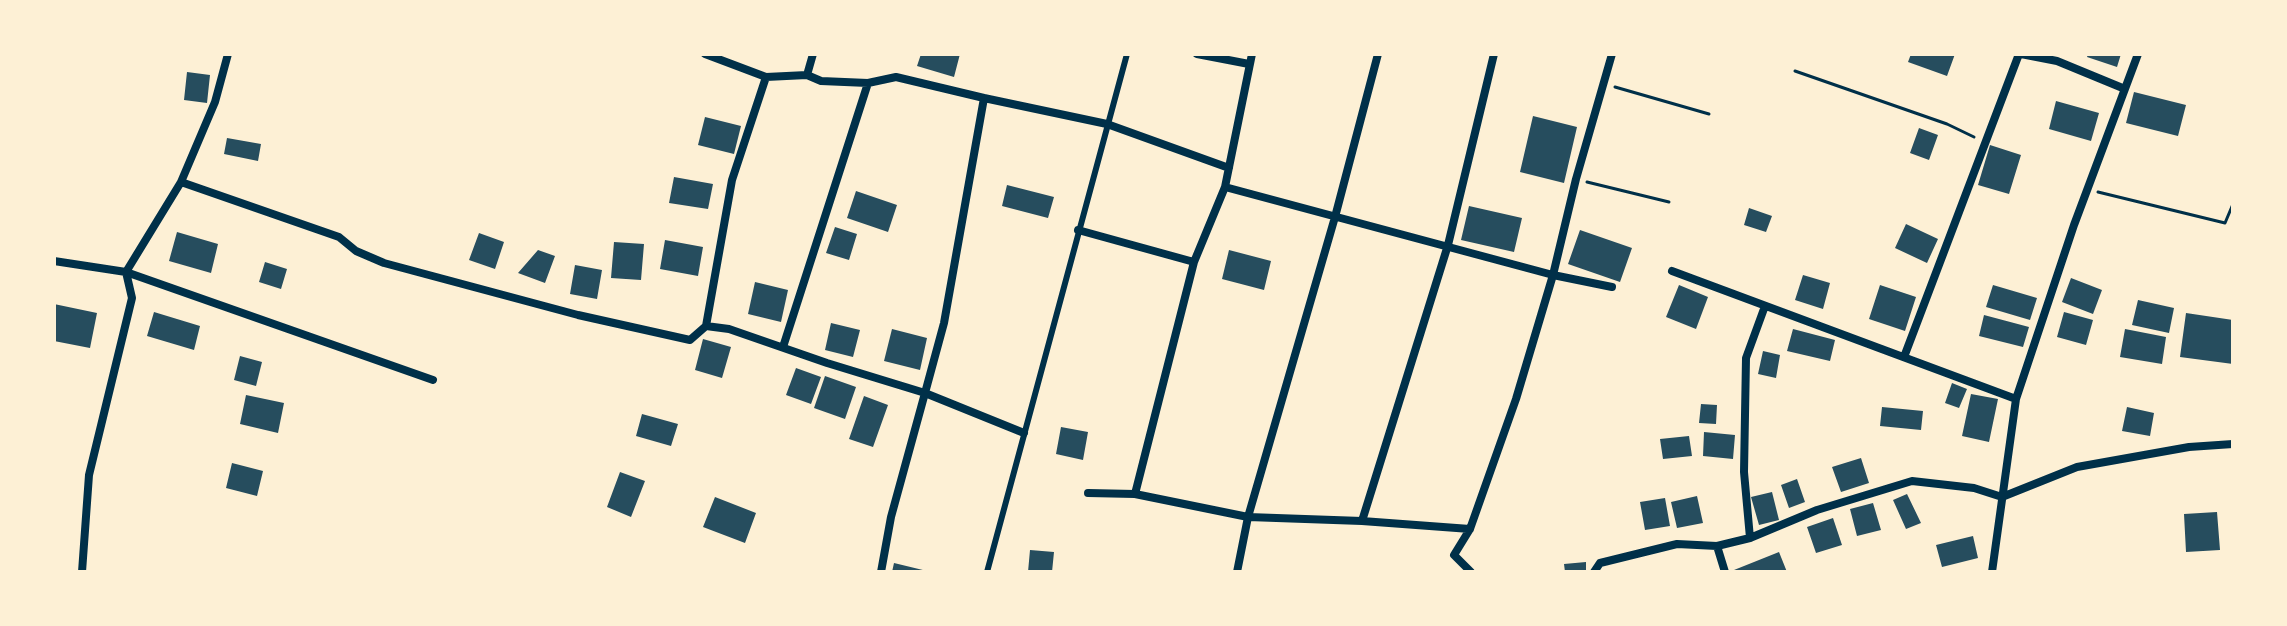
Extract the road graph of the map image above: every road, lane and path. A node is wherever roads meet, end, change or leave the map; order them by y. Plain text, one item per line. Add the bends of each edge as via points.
1 (228, 54) edge
2 (705, 54) edge
3 (813, 54) edge
4 (1127, 54) edge
5 (1197, 54) edge
6 (1378, 54) edge
7 (1494, 54) edge
8 (1612, 54) edge
9 (2020, 54) edge
10 (2138, 54) edge
11 (1251, 59) edge
12 (1795, 71) dead end
13 (807, 75) junction
14 (766, 77) junction
15 (868, 83) junction
16 (1604, 83) junction
17 (2125, 89) junction
18 (984, 98) junction
19 (1709, 114) dead end
20 (1107, 124) junction
21 (1984, 142) junction
22 (1229, 168) junction
23 (1576, 179) junction
24 (181, 182) junction
25 (1225, 187) junction
26 (2087, 189) junction
27 (1669, 202) dead end
28 (2233, 204) edge
29 (1335, 217) junction
30 (1078, 230) junction
31 (1448, 245) junction
32 (54, 261) edge
33 (1194, 262) junction
34 (1672, 271) dead end
35 (126, 272) junction
36 (1553, 275) junction
37 (1612, 287) dead end
38 (1765, 306) junction
39 (706, 326) junction
40 (783, 347) junction
41 (1904, 357) junction
42 (433, 380) dead end
43 (925, 393) junction
44 (2016, 399) junction
45 (1024, 433) junction
46 (2233, 444) edge
47 (1088, 493) dead end
48 (1135, 494) junction
49 (2002, 497) junction
50 (1248, 517) junction
51 (1362, 521) junction
52 (1470, 529) junction
53 (1750, 538) junction
54 (1717, 546) junction
55 (82, 572) edge
56 (881, 572) edge
57 (987, 572) edge
58 (1237, 572) edge
59 (1471, 572) edge
60 (1594, 572) edge
61 (1725, 572) edge
62 (1992, 572) edge

1 - 24 street via 215,102
2 - 14 street
3 - 13 street
4 - 20 lane
5 - 11 street
6 - 29 street
7 - 31 street
8 - 16 street
9 - 17 street via 2057,61
9 - 21 street
10 - 17 street
11 - 22 street
12 - 21 path
13 - 14 street
13 - 15 street via 821,81
14 - 39 street via 732,180
15 - 18 street via 896,77
15 - 40 street
16 - 19 path
16 - 23 street
17 - 26 street
18 - 20 street
18 - 43 street via 944,323
20 - 22 street
20 - 30 lane
21 - 41 street
22 - 25 street
23 - 27 path
23 - 36 street
24 - 35 street
24 - 39 street via 339,237 384,263 690,340
25 - 29 street
25 - 33 street
26 - 28 path via 2225,223
26 - 44 street
29 - 31 street
29 - 50 street
30 - 33 street
30 - 45 lane
31 - 36 street
31 - 51 street
32 - 35 street
33 - 48 street
34 - 38 street
35 - 42 street
35 - 55 street via 132,298 89,475
36 - 37 street
36 - 52 street
38 - 41 street
38 - 53 street via 1746,358 1744,472
39 - 40 street
40 - 43 street
41 - 44 street
43 - 45 street
43 - 56 street
44 - 49 street
45 - 57 lane
46 - 49 street via 2077,467
47 - 48 street
48 - 50 street
49 - 53 street via 1912,481 1817,510
49 - 62 street
50 - 51 street
50 - 58 street
51 - 52 street
52 - 59 street via 1454,555
53 - 54 street
54 - 60 street via 1677,544 1600,563
54 - 61 street

